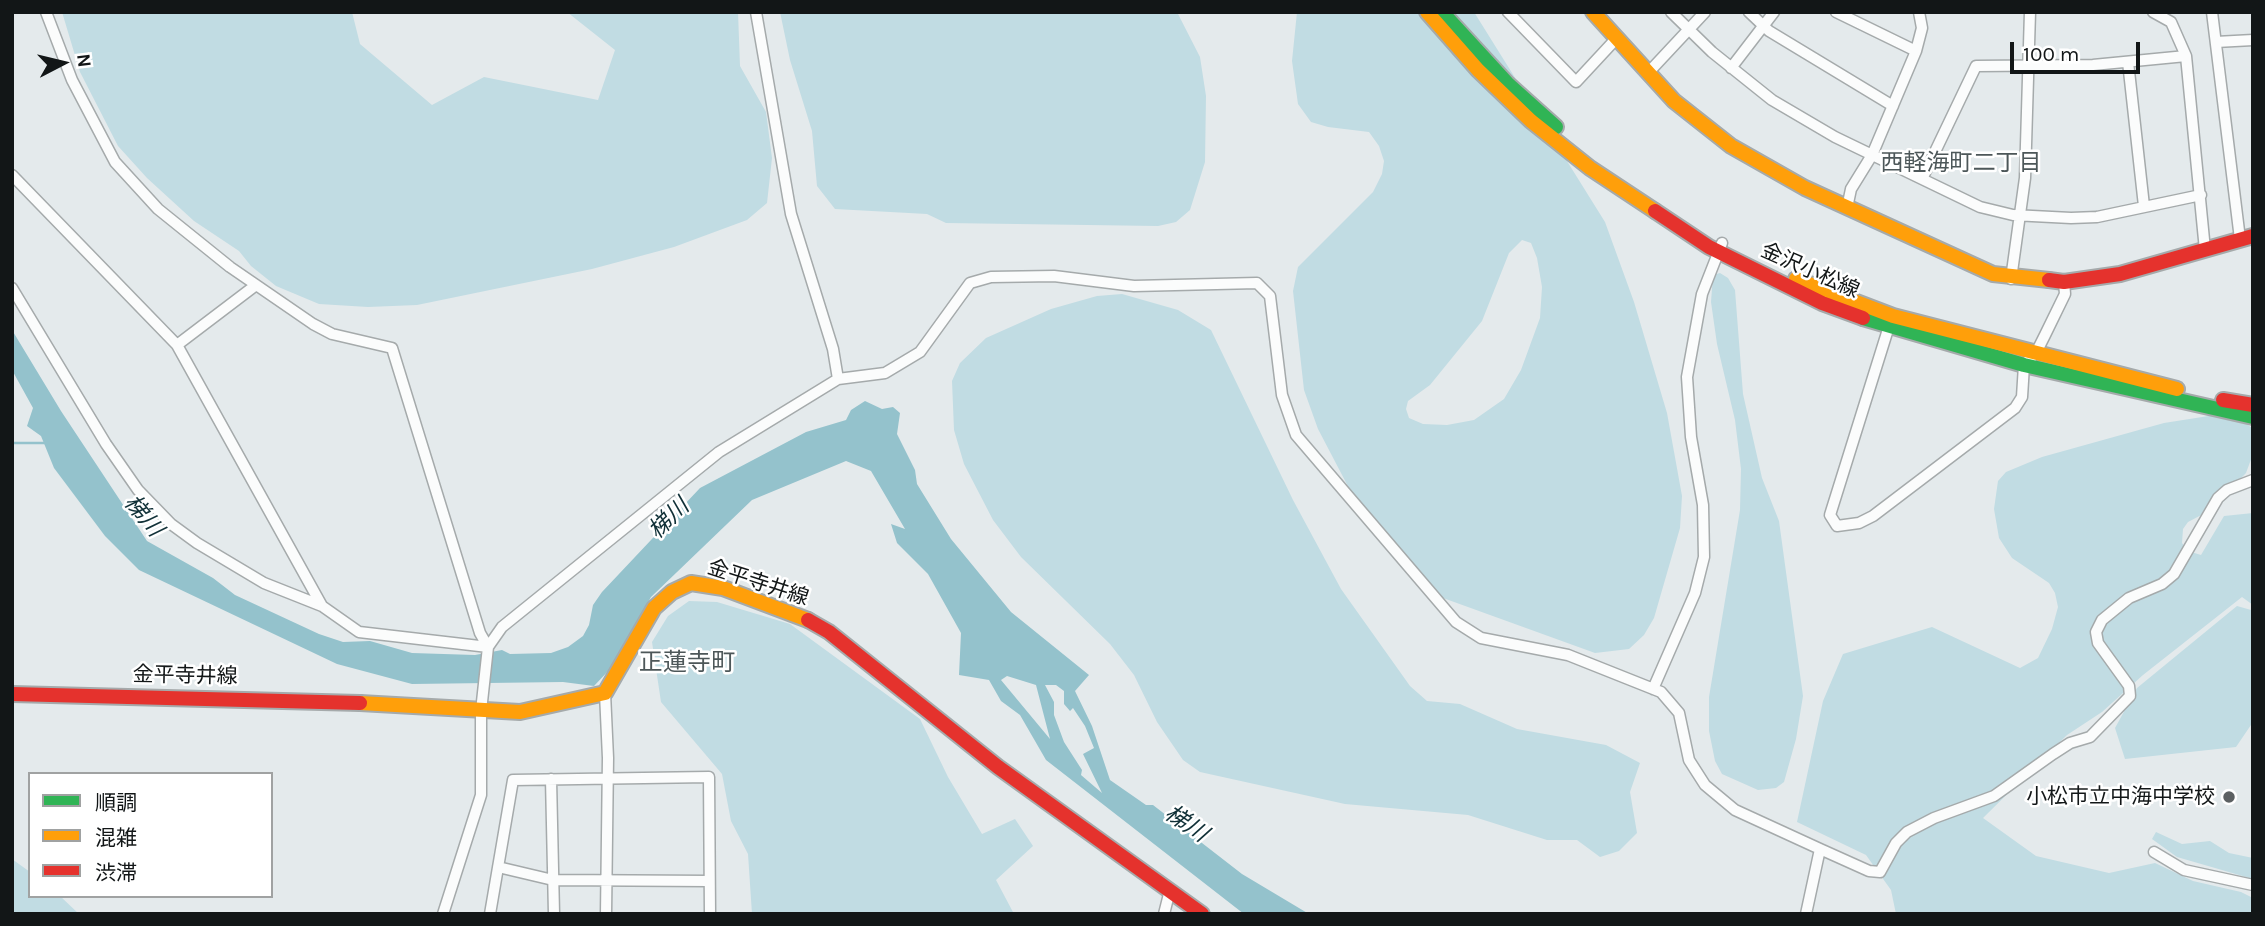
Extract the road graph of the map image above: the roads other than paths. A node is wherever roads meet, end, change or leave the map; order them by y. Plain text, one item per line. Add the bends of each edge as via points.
1 (47, 12) edge
2 (756, 12) edge
3 (1427, 12) edge
4 (1442, 12) edge
5 (1508, 12) edge
6 (1593, 12) edge
7 (1671, 12) edge
8 (1705, 12) edge
9 (1749, 12) edge
10 (1774, 12) edge
11 (1919, 12) edge
12 (2030, 12) edge
13 (2153, 12) edge
14 (2213, 12) edge
15 (1839, 13) edge
16 (1763, 27) junction
17 (1688, 31) junction
18 (1615, 40) junction
19 (2253, 40) edge
20 (2216, 42) junction
21 (1916, 51) junction
22 (2186, 56) junction
23 (2128, 62) junction
24 (2029, 64) junction
25 (1731, 68) junction
26 (1648, 73) junction
27 (1893, 106) junction
28 (1872, 155) junction
29 (12, 175) edge
30 (1922, 179) junction
31 (2201, 195) junction
32 (2144, 206) junction
33 (1847, 208) junction
34 (2021, 215) junction
35 (2246, 238) edge
36 (1720, 247) junction
37 (2205, 250) junction
38 (2011, 279) junction
39 (2064, 282) junction
40 (256, 285) junction
41 (12, 288) edge
42 (1891, 322) junction
43 (177, 345) junction
44 (2036, 353) junction
45 (2024, 365) junction
46 (838, 379) junction
47 (2253, 405) edge
48 (2253, 417) edge
49 (2253, 480) edge
50 (322, 606) junction
51 (488, 647) junction
52 (1653, 689) junction
53 (605, 692) junction
54 (12, 694) edge
55 (482, 706) junction
56 (608, 778) junction
57 (551, 779) junction
58 (1820, 849) junction
59 (2154, 852) dead end
60 (498, 867) junction
61 (553, 880) junction
62 (709, 881) junction
63 (607, 882) junction
64 (2253, 885) edge
65 (1170, 890) junction
66 (443, 914) edge
67 (491, 914) edge
68 (554, 914) edge
69 (606, 914) edge
70 (710, 914) edge
71 (1164, 914) edge
72 (1202, 914) edge
73 (1806, 914) edge

1 - 40 street via 72,80 115,162 158,209
2 - 46 street via 791,214
3 - 36 main road, 金沢小松線 via 1531,121 1645,207
4 - 36 main road, 金沢小松線 via 1508,85 1566,136
5 - 18 street via 1576,82
6 - 18 main road
7 - 17 street
8 - 17 street
9 - 16 street
10 - 16 street
11 - 21 street via 1922,28
12 - 24 street
13 - 22 street via 2171,22
14 - 20 street
15 - 21 street
16 - 25 street
16 - 27 street
17 - 25 street
17 - 26 street
18 - 26 main road
19 - 20 street
20 - 35 street
21 - 27 street
22 - 23 street
22 - 31 street
23 - 24 street
23 - 32 street
24 - 30 street via 1976,66
24 - 34 street
25 - 28 street via 1772,100
26 - 33 main road via 1674,101 1731,146
27 - 28 street
28 - 30 street
28 - 33 street via 1852,189
29 - 43 street
30 - 34 street via 1980,207
31 - 32 street
31 - 37 street
32 - 34 street via 2097,217
33 - 38 main road via 1959,261
34 - 38 street
35 - 37 main road
36 - 42 main road, 金沢小松線
36 - 52 street via 1696,321 1687,377 1703,505 1704,558 1695,593
37 - 39 main road via 2120,274
38 - 39 main road
39 - 44 street via 2065,294
40 - 43 street
40 - 51 street via 332,334 392,348
41 - 50 street via 138,490 171,524 264,583
42 - 44 main road, 金沢小松線
42 - 45 main road, 金沢小松線
42 - 45 street via 1830,515 1837,526 1873,516 2015,408 2022,397
43 - 50 street
44 - 45 street
44 - 47 main road, 金沢小松線
45 - 48 main road, 金沢小松線
46 - 51 street via 719,452 502,627
46 - 52 street via 885,373 920,352 970,283 991,277 1054,276 1133,286 1257,283 1270,296 1282,395 1296,435 1456,622 1481,638 1568,655
49 - 58 street via 2218,498 2174,574 2129,598 2097,627 2098,643 2129,686 2130,696 2090,737 2070,743 1994,796 1907,832 1896,842 1880,872
50 - 51 street via 359,632
51 - 55 street
52 - 58 street via 1679,713 1689,760 1705,785 1735,810
53 - 55 main road, 金平寺井線 via 520,712
53 - 56 street
53 - 65 main road, 金平寺井線 via 654,608 672,592 691,583 723,588 829,632 998,767
54 - 55 main road, 金平寺井線
55 - 66 street via 481,795
56 - 57 street
56 - 62 street via 709,777
56 - 63 street
57 - 60 street via 513,780
57 - 61 street
58 - 73 street
59 - 64 street via 2184,870
60 - 61 street
60 - 67 street
61 - 63 street
61 - 68 street
62 - 63 street
62 - 70 street
63 - 69 street
65 - 71 street
65 - 72 main road, 金平寺井線

